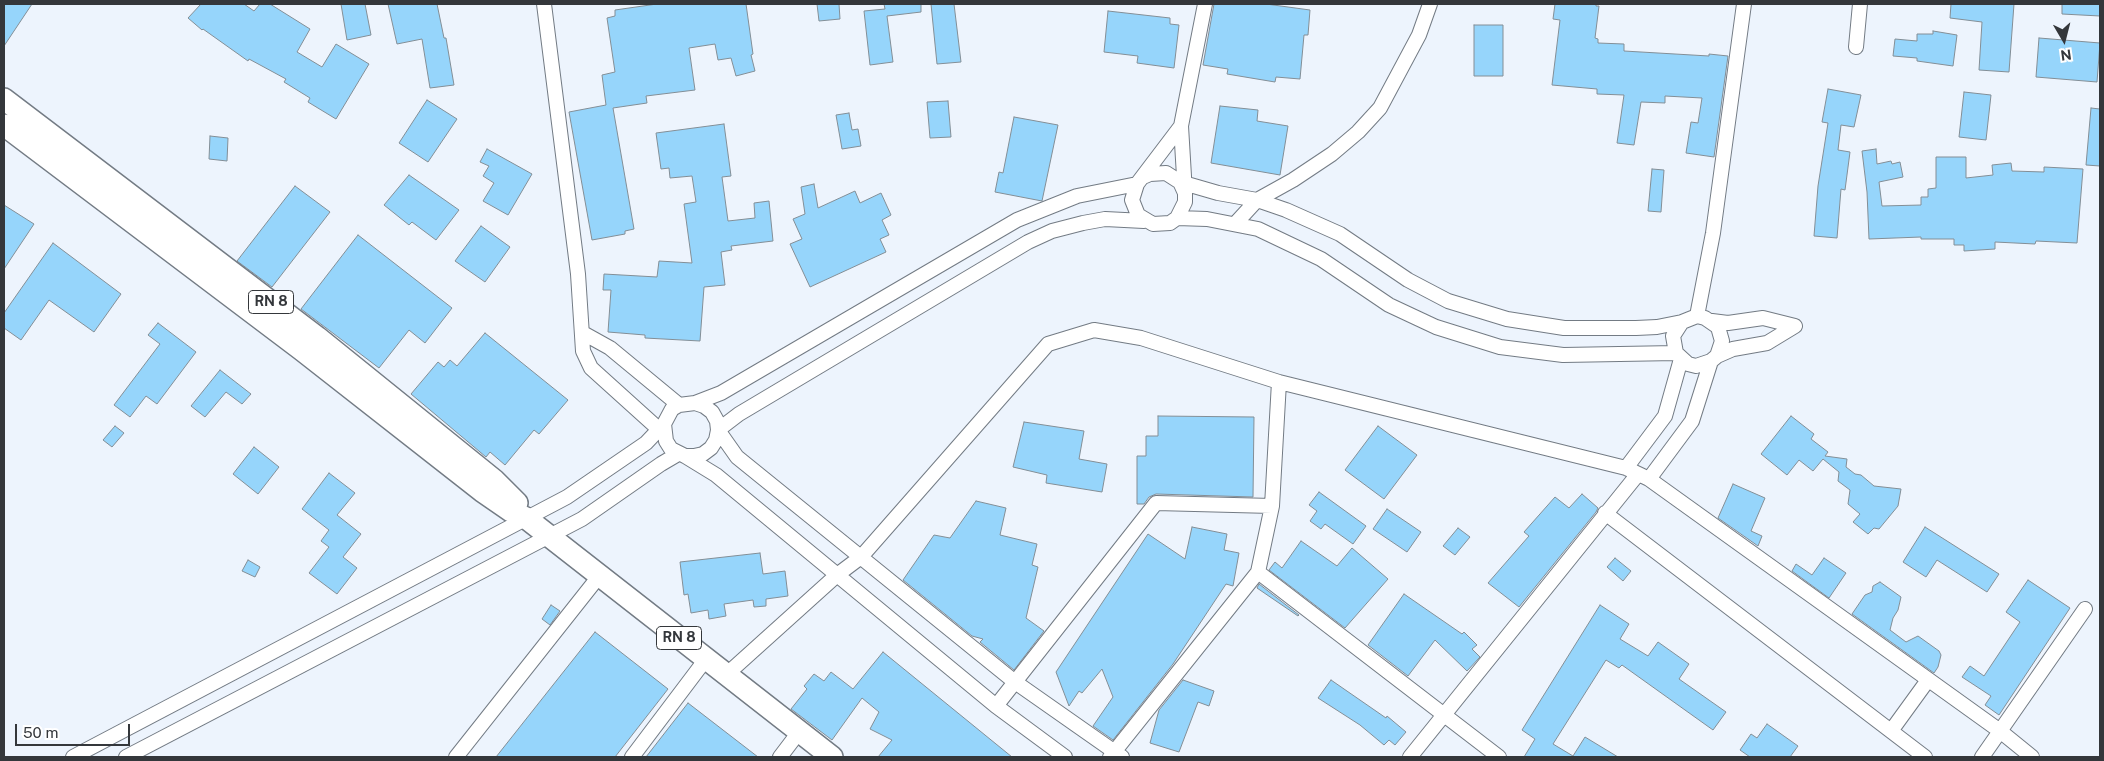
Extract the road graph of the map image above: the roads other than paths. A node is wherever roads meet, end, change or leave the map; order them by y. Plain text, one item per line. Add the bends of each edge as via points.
1 (544, 4) edge
2 (1205, 4) edge
3 (1430, 4) edge
4 (1744, 4) edge
5 (1860, 4) edge
6 (1856, 47) dead end
7 (6, 113) edge
8 (1181, 126) junction
9 (1140, 180) junction
10 (1183, 187) junction
11 (1257, 200) junction
12 (1177, 218) junction
13 (1144, 221) junction
14 (1235, 224) junction
15 (1697, 316) junction
16 (1712, 321) junction
17 (1682, 322) junction
18 (583, 332) junction
19 (1678, 356) junction
20 (1714, 359) junction
21 (1279, 382) junction
22 (695, 403) junction
23 (679, 405) junction
24 (662, 428) junction
25 (718, 430) junction
26 (682, 455) junction
27 (1638, 474) junction
28 (1272, 506) junction
29 (1605, 513) junction
30 (526, 518) junction
31 (549, 536) junction
32 (861, 557) junction
33 (1258, 572) junction
34 (600, 575) junction
35 (838, 575) junction
36 (2086, 609) dead end
37 (706, 659) junction
38 (726, 675) junction
39 (1928, 680) junction
40 (1015, 682) junction
41 (996, 706) junction
42 (1443, 715) junction
43 (1891, 731) junction
44 (2000, 731) junction
45 (798, 732) junction
46 (1115, 755) edge
47 (782, 756) edge
48 (73, 757) edge
49 (126, 757) edge
50 (456, 757) edge
51 (632, 757) edge
52 (832, 757) edge
53 (1065, 757) edge
54 (1410, 757) edge
55 (1499, 757) edge
56 (1925, 757) edge
57 (1982, 757) edge
58 (2032, 757) edge

1 - 18 street
2 - 8 street
3 - 11 street via 1419,35 1380,108 1332,154
4 - 15 street via 1714,233
5 - 6 street
7 - 30 main road, RN 8 via 482,491
8 - 9 street
8 - 10 street
9 - 10 street via 1150,174 1166,173
9 - 13 street via 1132,200
9 - 22 street via 1077,196 1017,220 721,393
10 - 11 street
10 - 12 street via 1182,211
11 - 14 street
11 - 17 street via 1340,234 1408,280 1448,301 1507,319 1564,328 1657,327
12 - 13 street via 1161,225
12 - 14 street
13 - 25 street via 1105,219 1052,231 1028,242 739,414
14 - 19 street via 1258,229 1321,258 1389,304 1436,327 1500,347 1563,355
15 - 16 street
15 - 17 street
16 - 20 street via 1718,327 1722,342
16 - 20 street via 1728,323 1763,318 1795,326 1767,343 1733,349
17 - 19 street via 1673,336
18 - 23 street via 610,348
18 - 24 street via 583,351 591,368
19 - 20 street via 1696,366
19 - 27 street via 1665,416
20 - 27 street via 1692,421
21 - 27 street
21 - 28 street
21 - 32 street via 1141,338 1094,330 1048,344
22 - 23 street
22 - 25 street via 712,412
23 - 24 street via 672,410
24 - 26 street via 666,441
24 - 30 street via 646,443 567,497
25 - 26 street via 716,440 703,454
25 - 32 street via 737,457
26 - 31 street via 661,464 582,519
26 - 35 street via 716,475
27 - 29 street
27 - 39 street
28 - 33 street
28 - 40 street via 1156,503
29 - 42 street
29 - 43 street
30 - 31 main road, RN 8
30 - 48 street
31 - 34 main road, RN 8
31 - 49 street
32 - 35 street
32 - 40 street
33 - 42 street
33 - 46 street
34 - 37 main road, RN 8
34 - 50 street
35 - 38 street
35 - 41 street
36 - 44 street
37 - 38 main road, RN 8
37 - 51 street
38 - 45 main road, RN 8
39 - 43 street
39 - 44 street
40 - 41 street
40 - 46 street
41 - 53 street
42 - 54 street
42 - 55 street
43 - 56 street
44 - 57 street
44 - 58 street
45 - 47 street
45 - 52 main road, RN 8

